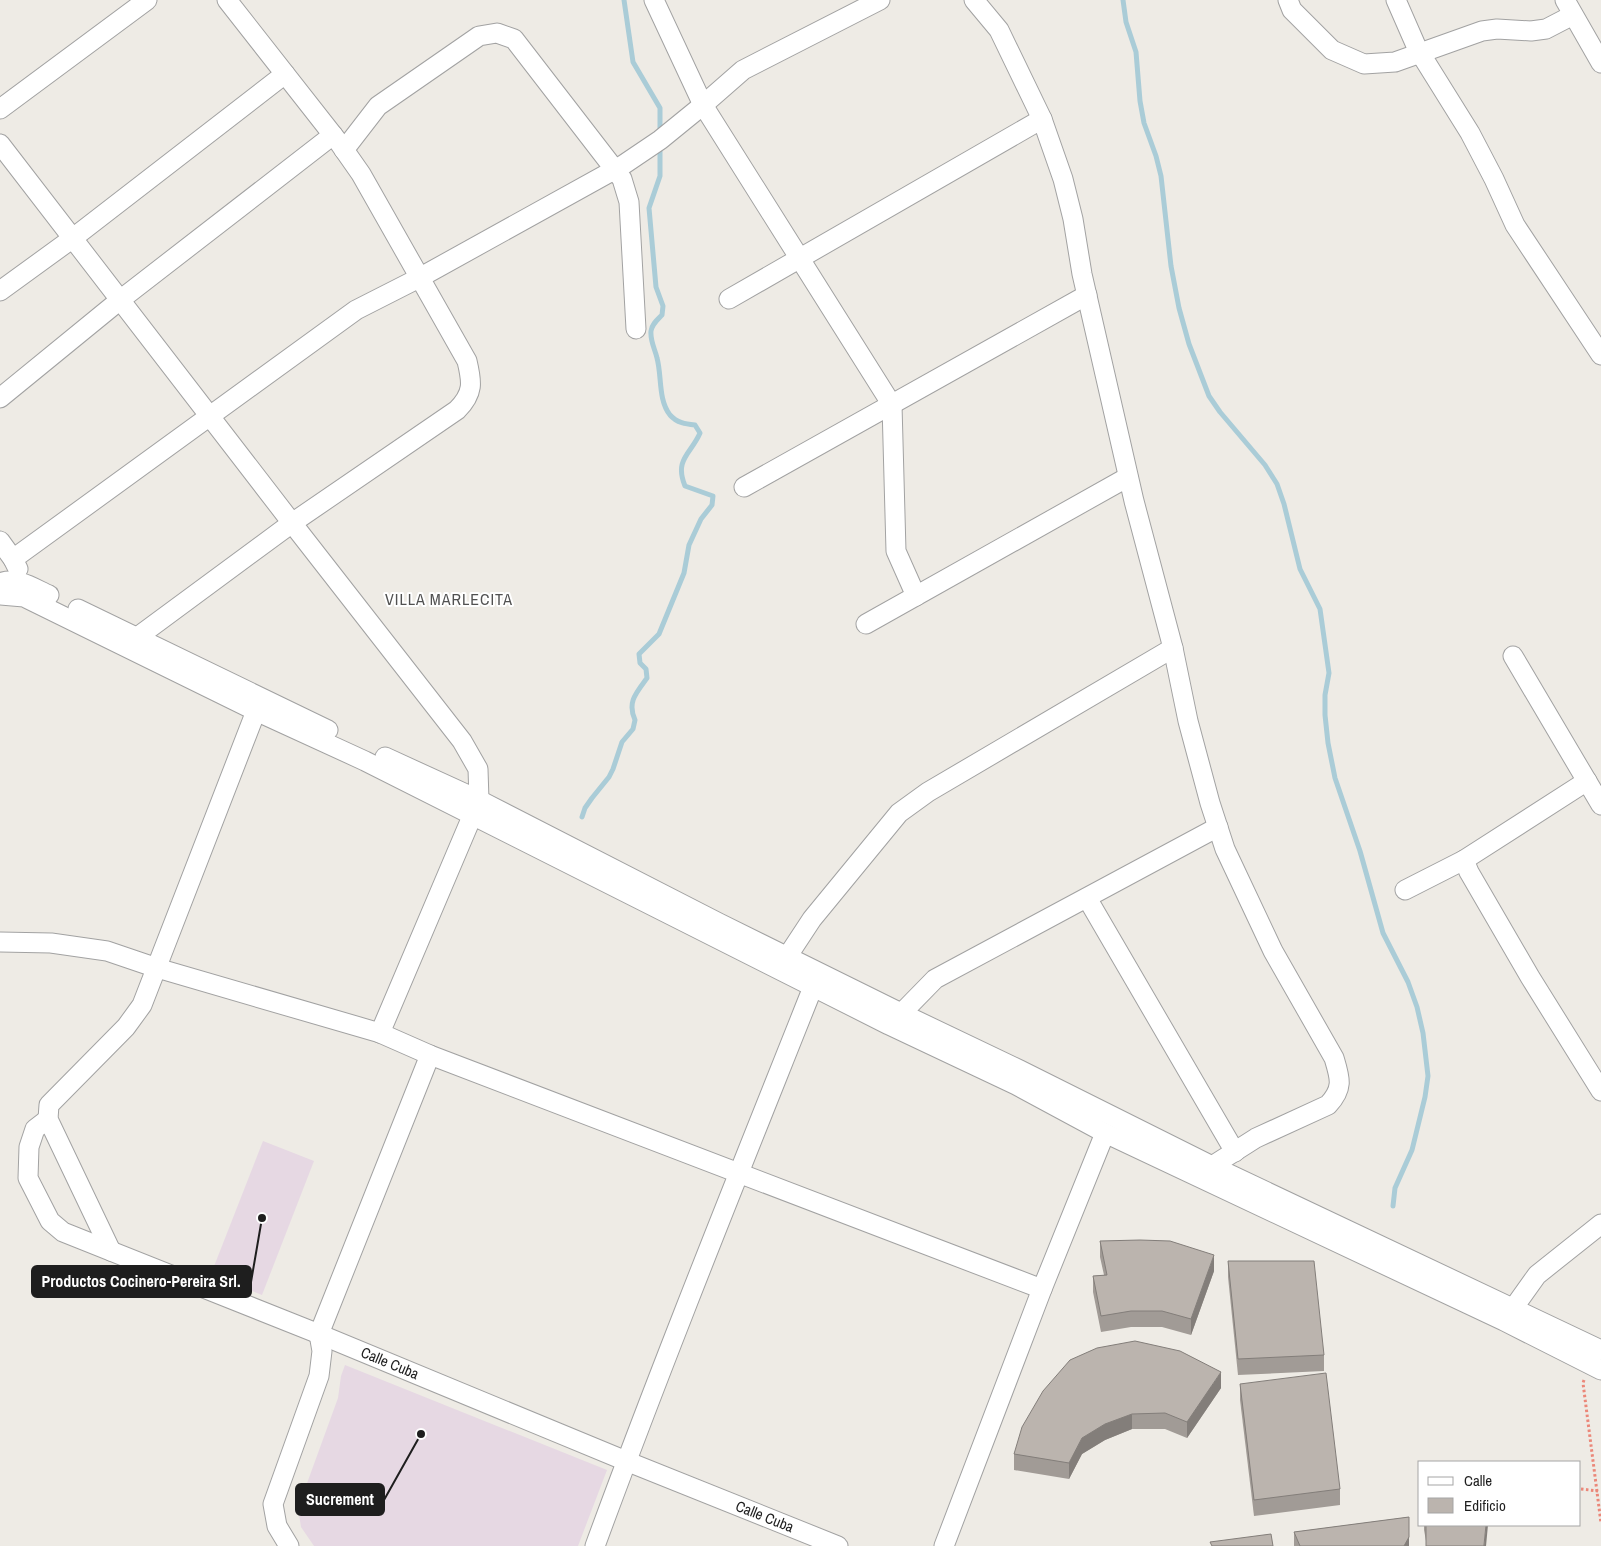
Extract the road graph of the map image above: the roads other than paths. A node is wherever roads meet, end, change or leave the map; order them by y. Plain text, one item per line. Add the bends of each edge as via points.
1 (147, 0) edge
2 (227, 0) edge
3 (654, 0) edge
4 (880, 0) edge
5 (974, 0) edge
6 (1288, 0) edge
7 (1396, 0) edge
8 (1569, 7) edge
9 (1420, 53) junction
10 (1601, 62) edge
11 (285, 74) junction
12 (703, 106) junction
13 (0, 109) edge
14 (1042, 119) junction
15 (339, 143) junction
16 (0, 144) edge
17 (615, 169) junction
18 (72, 238) junction
19 (799, 259) junction
20 (419, 278) junction
21 (0, 291) edge
22 (1087, 295) junction
23 (729, 299) dead end
24 (120, 300) junction
25 (636, 329) dead end
26 (1601, 355) edge
27 (0, 398) edge
28 (892, 405) junction
29 (210, 416) junction
30 (1128, 477) junction
31 (744, 487) dead end
32 (292, 523) junction
33 (0, 541) edge
34 (13, 559) junction
35 (0, 584) edge
36 (23, 590) junction
37 (0, 595) edge
38 (916, 596) junction
39 (866, 624) dead end
40 (131, 642) junction
41 (1173, 648) junction
42 (1513, 656) dead end
43 (256, 711) junction
44 (1587, 781) junction
45 (1601, 805) edge
46 (476, 807) junction
47 (1218, 827) junction
48 (1464, 860) junction
49 (1405, 890) dead end
50 (1086, 898) junction
51 (0, 942) edge
52 (787, 957) junction
53 (157, 968) junction
54 (813, 987) junction
55 (895, 1019) junction
56 (380, 1033) junction
57 (430, 1055) junction
58 (1601, 1091) edge
59 (48, 1119) junction
60 (1105, 1133) junction
61 (1235, 1152) junction
62 (1212, 1166) junction
63 (739, 1173) junction
64 (1601, 1224) edge
65 (110, 1251) junction
66 (1042, 1289) junction
67 (1509, 1315) junction
68 (319, 1334) junction
69 (1597, 1361) edge
70 (626, 1462) junction
71 (290, 1546) edge
72 (595, 1546) edge
73 (838, 1546) edge
74 (944, 1546) edge

1 - 13 street
2 - 11 street
3 - 12 street
4 - 12 street via 743,70
5 - 14 street via 999,30
6 - 9 street via 1292,10 1332,50 1364,64 1395,62
7 - 9 street
8 - 9 street via 1546,29 1482,31
8 - 10 street
9 - 26 street via 1470,134 1515,225
11 - 15 street
11 - 18 street
12 - 17 street via 660,140
12 - 19 street
14 - 19 street
14 - 22 street via 1063,179
15 - 17 street via 378,106 479,36 497,33 514,39
15 - 20 street via 377,202
15 - 24 street
16 - 18 street
17 - 20 street
17 - 25 street via 622,179 629,202
18 - 21 street
18 - 24 street
19 - 23 street
19 - 28 street
20 - 29 street via 356,310
20 - 32 street via 467,360 471,378 466,401
22 - 28 street
22 - 30 street
24 - 27 street
24 - 29 street
28 - 31 street
28 - 38 street via 896,551
29 - 32 street
29 - 34 street
30 - 38 street
30 - 41 street
32 - 40 street
32 - 46 street via 462,741 478,769
33 - 34 street
34 - 36 street
35 - 36 street via 4,582
36 - 37 street
36 - 40 street
38 - 39 street
40 - 43 street
40 - 46 street via 318,725
41 - 47 street via 1188,721
41 - 52 street via 928,792 899,813 812,918
42 - 44 street
43 - 46 street
43 - 53 street, Calle Cuba
44 - 45 street
44 - 48 street
46 - 52 street
46 - 54 street
46 - 56 street
47 - 50 street
47 - 61 street via 1260,926 1334,1058 1340,1077 1336,1097 1328,1105 1256,1138
48 - 49 street
48 - 58 street via 1525,969
50 - 55 street via 935,979
50 - 61 street
51 - 53 street via 51,943 107,951
52 - 55 street
53 - 56 street
53 - 59 street, Calle Cuba via 142,1005 126,1027 49,1105
54 - 55 street
54 - 63 street
55 - 60 street
55 - 62 street via 1020,1070
56 - 57 street
57 - 63 street
57 - 68 street
59 - 65 street
59 - 65 street, Calle Cuba via 35,1129 29,1147 28,1178 50,1221 63,1232
60 - 66 street
60 - 67 street
61 - 62 street
62 - 67 street
63 - 66 street
63 - 70 street
64 - 67 street via 1537,1275
65 - 68 street, Calle Cuba
66 - 74 street
67 - 69 street
68 - 70 street, Calle Cuba
68 - 71 street via 322,1351 319,1376 273,1504 277,1526
70 - 72 street
70 - 73 street, Calle Cuba

